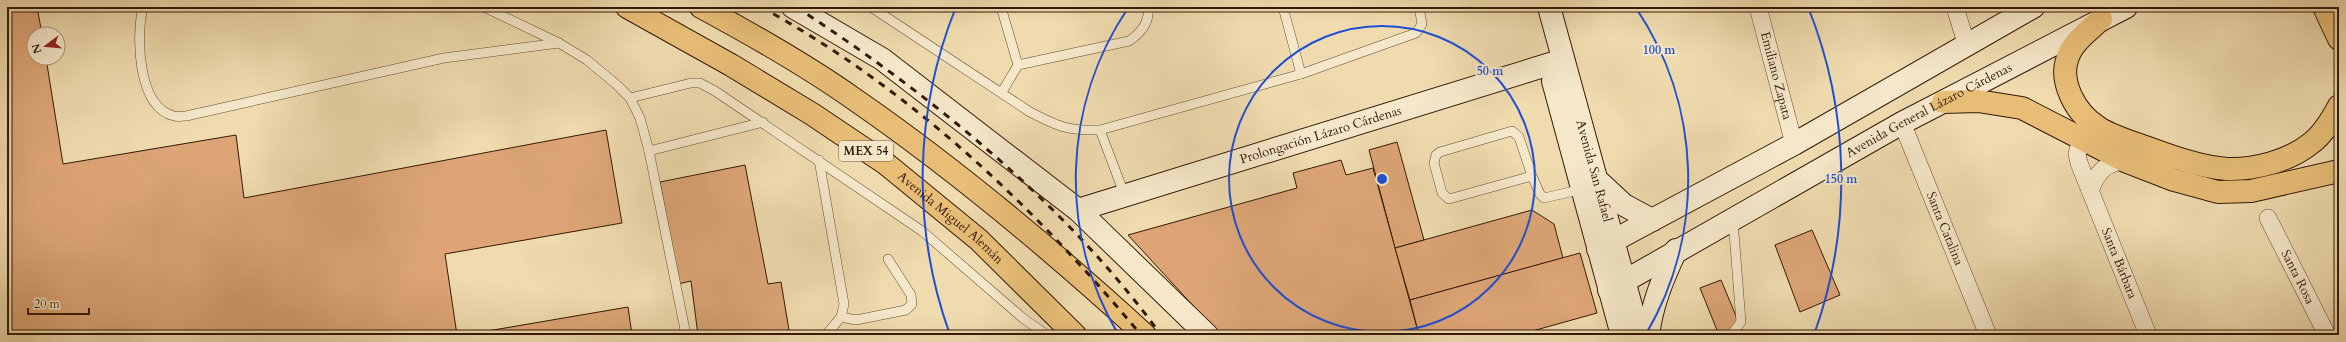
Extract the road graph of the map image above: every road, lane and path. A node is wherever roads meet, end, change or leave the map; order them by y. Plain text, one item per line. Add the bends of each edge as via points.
1 (143, 7) edge
2 (484, 7) edge
3 (627, 7) edge
4 (701, 7) edge
5 (793, 7) edge
6 (871, 7) edge
7 (1001, 7) edge
8 (1148, 7) edge
9 (1283, 7) edge
10 (1419, 7) edge
11 (1534, 7) edge
12 (1549, 7) edge
13 (1758, 7) edge
14 (1955, 7) edge
15 (2033, 7) edge
16 (2126, 7) edge
17 (2324, 7) edge
18 (2101, 19) junction
19 (2339, 39) edge
20 (559, 43) junction
21 (1967, 46) junction
22 (1556, 62) junction
23 (1018, 65) junction
24 (1301, 74) junction
25 (1002, 92) junction
26 (630, 98) junction
27 (1943, 102) junction
28 (2339, 106) edge
29 (762, 122) junction
30 (1902, 124) junction
31 (1100, 130) junction
32 (2103, 131) junction
33 (2081, 140) junction
34 (1794, 144) junction
35 (649, 151) junction
36 (819, 160) junction
37 (2124, 160) junction
38 (2338, 174) edge
39 (1532, 176) junction
40 (1590, 184) junction
41 (2090, 191) junction
42 (1125, 196) junction
43 (1078, 210) junction
44 (1733, 218) junction
45 (2268, 218) dead end
46 (1652, 220) junction
47 (1606, 245) junction
48 (1676, 250) junction
49 (888, 259) dead end
50 (1617, 285) junction
51 (840, 317) junction
52 (686, 335) edge
53 (826, 335) edge
54 (1047, 335) edge
55 (1076, 335) edge
56 (1145, 335) edge
57 (1207, 335) edge
58 (1622, 335) edge
59 (1640, 335) edge
60 (1648, 335) edge
61 (1731, 335) edge
62 (1988, 335) edge
63 (2148, 335) edge
64 (2328, 335) edge

1 - 20 lane via 139,37 145,83 161,109 173,116 186,116 444,58
2 - 20 lane
3 - 55 highway, Avenida Miguel Alemán / MEX 54 via 642,13 738,69 885,163 979,240
4 - 56 highway, MEX 54 via 758,38 860,103 988,199 1071,267
5 - 43 street via 899,71
6 - 25 lane
7 - 23 lane
8 - 23 lane via 1149,19 1139,34 1129,41
9 - 24 lane
10 - 24 lane via 1422,24 1416,33
11 - 22 street, Avenida San Rafael
12 - 22 street, Avenida San Rafael
13 - 34 street, Emiliano Zapata
14 - 21 street
15 - 21 street
16 - 18 street, Avenida General Lázaro Cárdenas
17 - 19 highway
18 - 27 street, Avenida General Lázaro Cárdenas
18 - 32 highway via 2070,52 2065,70 2068,90 2078,108 2090,122
20 - 26 lane via 587,60
21 - 34 street
22 - 40 street, Avenida San Rafael
22 - 42 street, Prolongación Lázaro Cárdenas
23 - 25 lane
24 - 31 lane
25 - 31 lane via 1052,123 1074,130
26 - 29 lane via 700,83
26 - 35 lane via 640,118
27 - 30 street, Avenida General Lázaro Cárdenas
27 - 33 highway via 1978,101 2022,108
28 - 32 highway via 2323,131 2310,144 2276,161 2244,168 2228,169 2191,162
29 - 35 lane
29 - 36 lane
30 - 44 street, Avenida General Lázaro Cárdenas
30 - 62 street, Santa Catalina
31 - 42 lane
32 - 33 street via 2088,133
33 - 37 highway
33 - 41 street, Santa Bárbara via 2077,154
34 - 46 street
35 - 52 lane
36 - 51 lane via 843,299
36 - 54 lane via 931,238 1018,314
37 - 38 highway via 2174,180 2218,192 2251,191
37 - 41 street via 2115,162 2100,172
39 - 39 lane via 1519,137 1512,131 1440,152 1434,158 1442,193 1449,199
39 - 40 lane via 1544,198
40 - 46 street
40 - 47 street, Avenida San Rafael
41 - 63 street, Santa Bárbara
42 - 43 street, Prolongación Lázaro Cárdenas
43 - 57 street
44 - 48 street, Avenida General Lázaro Cárdenas
44 - 61 lane via 1741,322
45 - 64 street, Santa Rosa
46 - 47 street
47 - 50 street, Avenida San Rafael
48 - 50 street, Avenida General Lázaro Cárdenas
48 - 60 street via 1657,293 1650,316
49 - 51 lane via 911,295 912,304 906,310 856,320
50 - 58 street, Avenida San Rafael
50 - 59 street, Avenida San Rafael
51 - 53 lane

